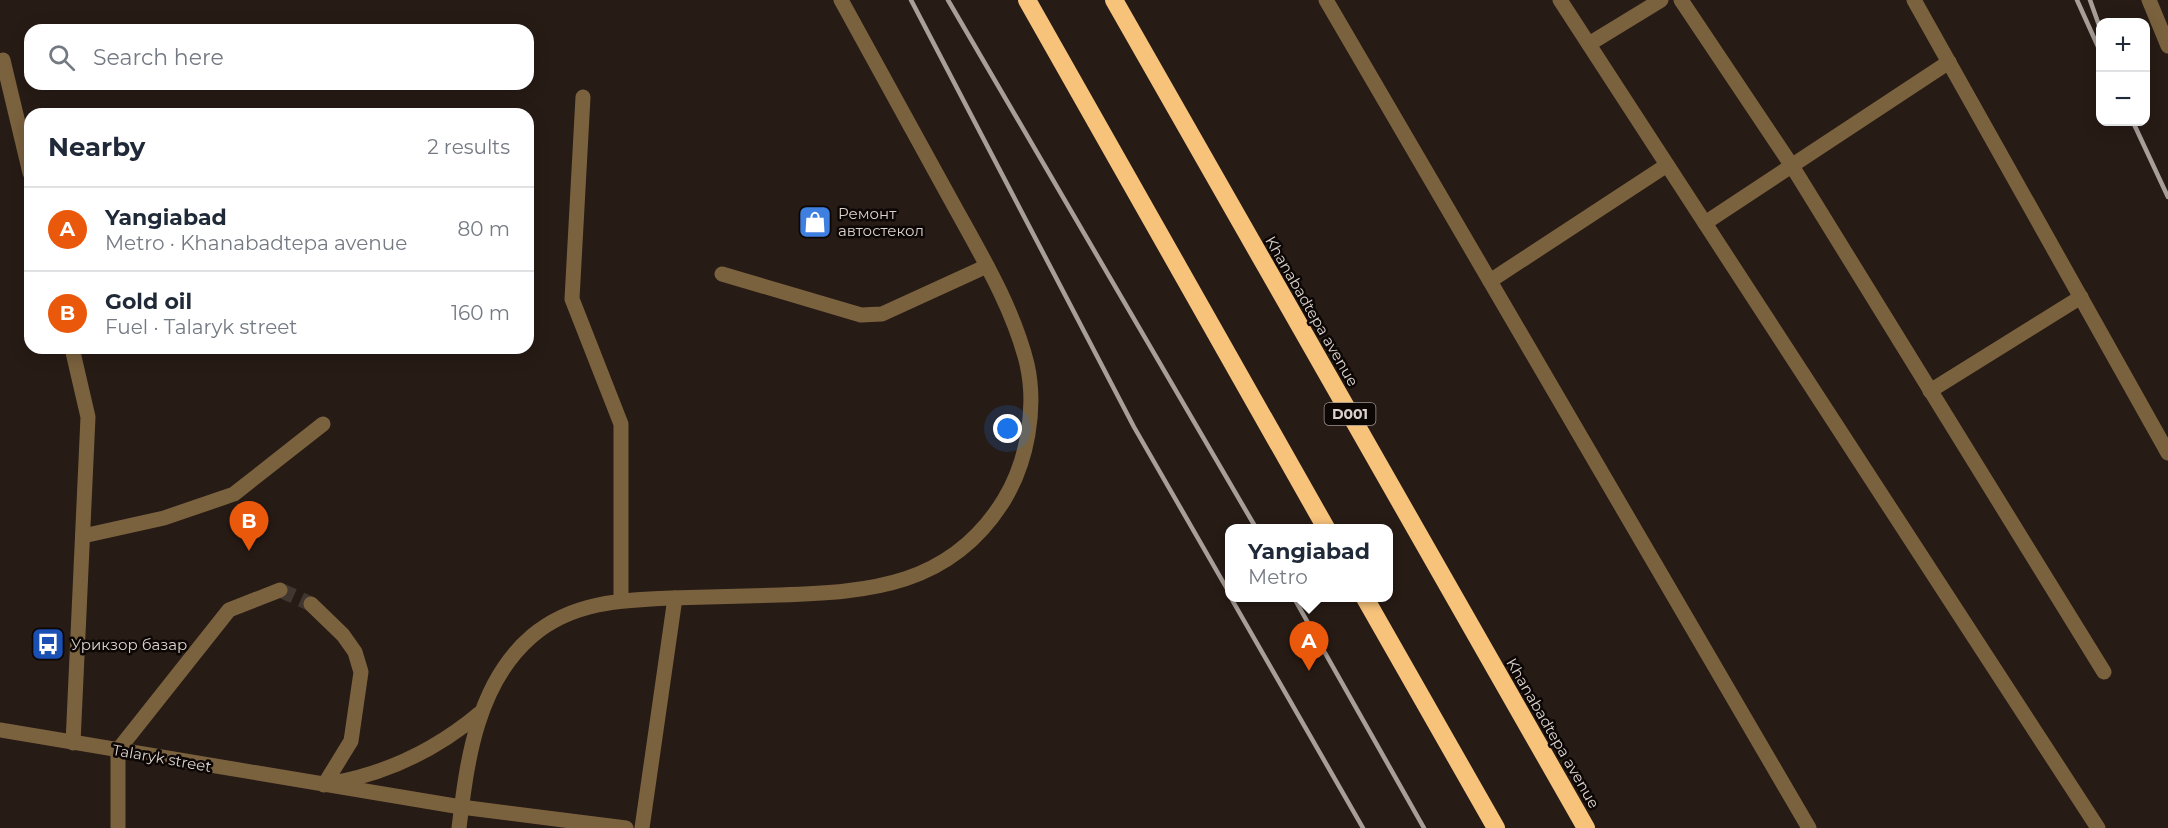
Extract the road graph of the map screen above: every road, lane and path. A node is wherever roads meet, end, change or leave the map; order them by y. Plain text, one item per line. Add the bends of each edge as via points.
1 (841, 0) edge
2 (1027, 0) edge
3 (1114, 0) edge
4 (1326, 0) edge
5 (1560, 0) edge
6 (1661, 0) edge
7 (1681, 0) edge
8 (1914, 0) edge
9 (2149, 0) edge
10 (1589, 44) junction
11 (2168, 46) edge
12 (0, 61) edge
13 (1949, 62) junction
14 (583, 97) dead end
15 (24, 148) edge
16 (1667, 165) junction
17 (1792, 166) junction
18 (1705, 223) junction
19 (987, 266) junction
20 (723, 274) dead end
21 (1490, 281) junction
22 (2080, 297) junction
23 (73, 354) edge
24 (1930, 391) junction
25 (323, 424) dead end
26 (2168, 453) edge
27 (1324, 524) edge
28 (83, 536) junction
29 (280, 590) dead end
30 (675, 598) junction
31 (621, 600) junction
32 (1368, 602) edge
33 (311, 604) tunnel mouth
34 (2104, 672) dead end
35 (480, 713) junction
36 (0, 730) edge
37 (73, 743) junction
38 (118, 750) junction
39 (324, 785) junction
40 (461, 807) junction
41 (118, 828) edge
42 (459, 828) edge
43 (626, 828) edge
44 (642, 828) edge
45 (1496, 828) edge
46 (1586, 828) edge
47 (1809, 828) edge
48 (2098, 828) edge

1 - 19 street
2 - 27 highway
3 - 46 highway, Khanabadtepa avenue / D001
4 - 21 street
5 - 10 street
6 - 10 street
7 - 17 street
8 - 13 street
9 - 11 street
10 - 16 street
12 - 15 street via 3,60
13 - 17 street
13 - 22 street
14 - 31 street via 572,299 621,424
16 - 18 street
16 - 21 street
17 - 18 street
17 - 24 street
18 - 48 street
19 - 20 street via 882,314 861,315
19 - 30 street via 1028,368 1029,405 1022,465 982,528 934,565 874,588
21 - 47 street
22 - 24 street
22 - 26 street
23 - 28 street via 88,417
24 - 34 street
25 - 28 street via 234,494 164,518
28 - 37 street
29 - 38 street via 229,610
30 - 31 street
30 - 44 street
31 - 35 street via 574,611 532,636 502,670
32 - 45 highway
33 - 39 street via 343,635 355,652 361,672 351,741
35 - 39 street, Talaryk street via 458,732 419,755 380,771
35 - 40 street
36 - 37 street, Talaryk street
37 - 38 street, Talaryk street
38 - 39 street, Talaryk street
38 - 41 street
39 - 40 street, Talaryk street
40 - 42 street
40 - 43 street, Talaryk street

